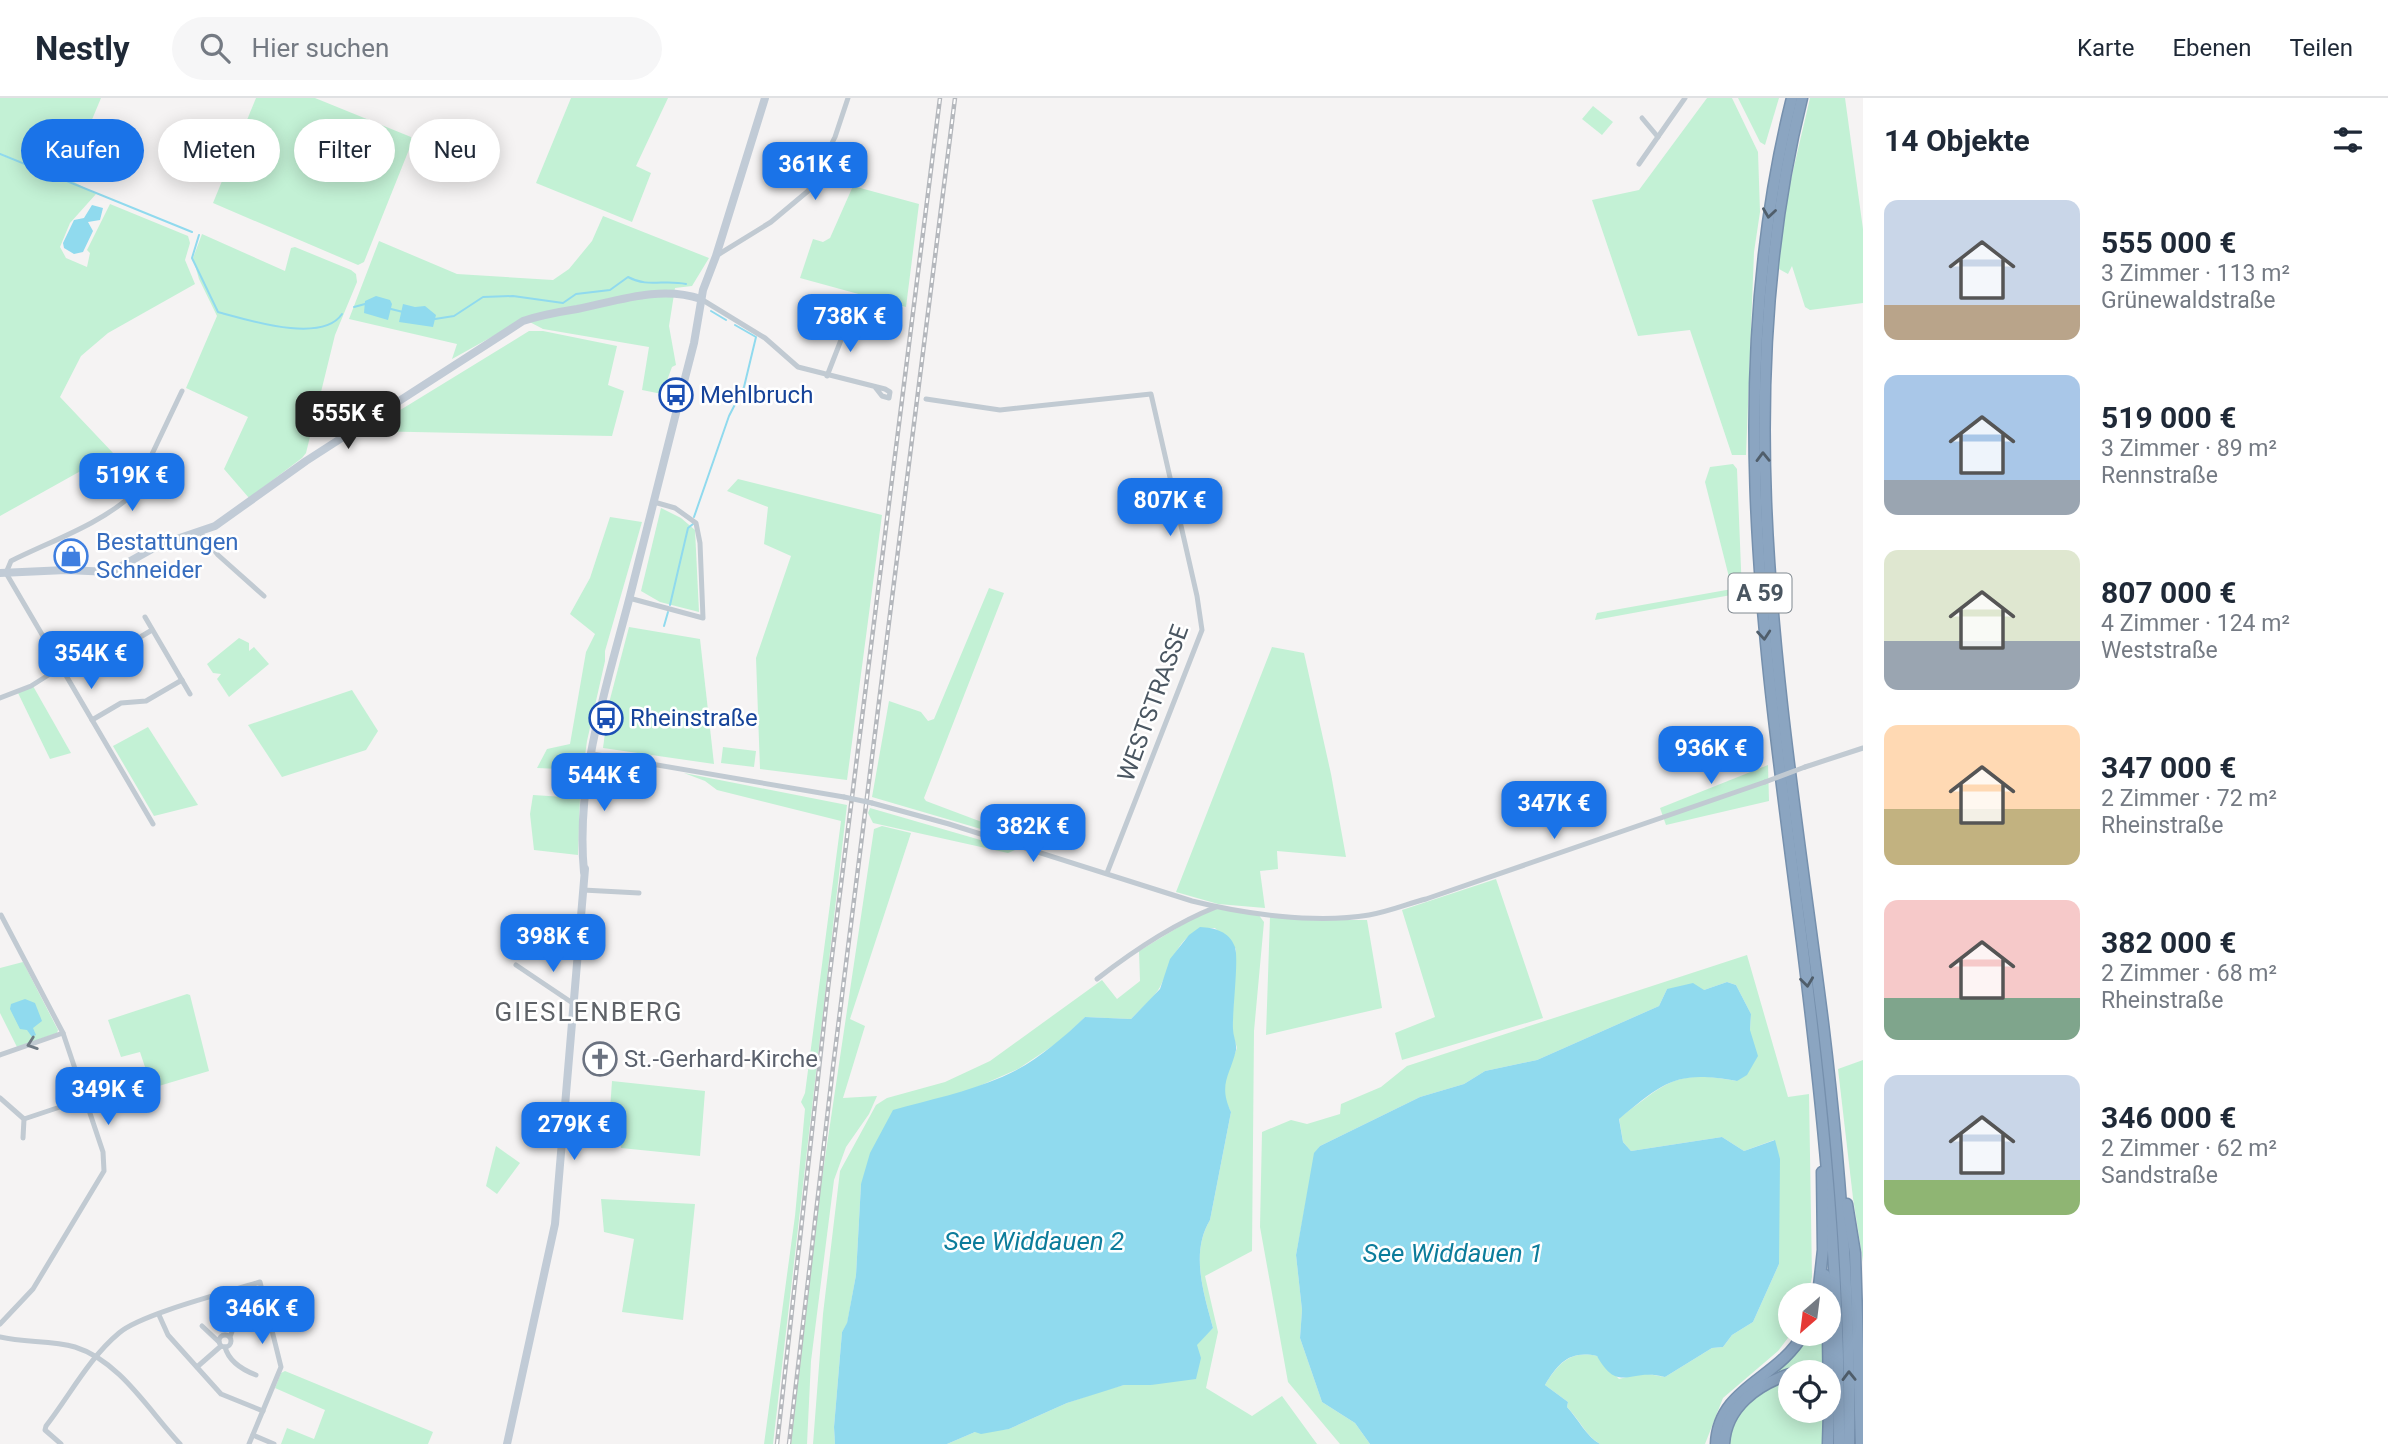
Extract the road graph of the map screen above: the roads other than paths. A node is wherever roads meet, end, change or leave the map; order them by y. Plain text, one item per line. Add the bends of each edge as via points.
1 (765, 98) edge
2 (848, 98) edge
3 (1685, 98) edge
4 (1792, 98) edge
5 (1802, 98) edge
6 (1642, 118) dead end
7 (1658, 137) junction
8 (1639, 164) dead end
9 (716, 256) junction
10 (701, 299) junction
11 (848, 322) dead end
12 (827, 376) junction
13 (875, 387) dead end
14 (182, 391) dead end
15 (926, 399) dead end
16 (654, 502) junction
17 (200, 532) junction
18 (3, 573) edge
19 (264, 596) dead end
20 (629, 598) junction
21 (145, 617) dead end
22 (152, 630) junction
23 (112, 654) dead end
24 (61, 667) junction
25 (182, 680) junction
26 (190, 694) dead end
27 (0, 698) edge
28 (92, 720) junction
29 (1863, 748) edge
30 (593, 754) junction
31 (153, 824) dead end
32 (1107, 873) junction
33 (583, 890) junction
34 (639, 893) dead end
35 (1192, 901) junction
36 (1216, 907) junction
37 (1, 915) edge
38 (1194, 915) junction
39 (516, 965) dead end
40 (1097, 979) dead end
41 (574, 1004) junction
42 (63, 1033) junction
43 (0, 1055) edge
44 (1825, 1086) junction
45 (0, 1098) edge
46 (84, 1099) junction
47 (24, 1119) junction
48 (23, 1138) dead end
49 (1823, 1250) junction
50 (1819, 1283) edge
51 (1825, 1283) edge
52 (1857, 1307) junction
53 (233, 1310) dead end
54 (159, 1315) junction
55 (1863, 1321) edge
56 (0, 1324) edge
57 (202, 1326) dead end
58 (0, 1337) edge
59 (230, 1337) junction
60 (221, 1345) junction
61 (1793, 1346) edge
62 (96, 1356) junction
63 (197, 1367) junction
64 (256, 1375) dead end
65 (1778, 1380) edge
66 (263, 1411) junction
67 (1829, 1423) edge
68 (253, 1435) junction
69 (61, 1444) edge
70 (180, 1444) edge
71 (249, 1444) edge
72 (274, 1444) edge
73 (507, 1444) edge
74 (1716, 1444) edge
75 (1724, 1444) edge
76 (1828, 1444) edge
77 (1839, 1444) edge
78 (1849, 1444) edge
79 (1862, 1444) edge

1 - 9 main road
2 - 9 street via 808,191 771,222
3 - 7 street
4 -> 44 highway, A 59 via 1771,197 1758,307 1753,471 1766,663
44 -> 5 highway, A 59 via 1779,681 1764,498 1768,301 1786,169
6 - 7 street
7 - 8 street
9 - 10 main road
10 - 12 street via 765,338 798,367
10 - 16 main road
10 - 17 main road via 686,294 652,295 523,321 306,461 222,522
11 - 12 street
12 - 13 street
14 - 18 street via 133,494 93,520 11,561
15 - 32 street, WESTSTRASSE via 1000,410 1151,394 1202,630
16 - 20 main road
16 - 20 street via 675,508 696,523 704,618
17 - 18 main road via 159,545 111,572
17 - 19 street via 218,555
18 - 24 street
20 - 30 main road
21 - 22 street
22 - 23 street
22 - 25 street
24 - 27 street
24 - 28 street
25 - 26 street
25 - 28 street via 146,701 121,703
28 - 31 street
29 - 36 street, bridge via 1451,892 1369,915 1309,918
30 - 32 street, bridge via 872,803
30 - 33 main road via 585,802
32 - 35 street
33 - 34 street
33 - 41 main road
35 - 36 street
35 - 38 street
36 - 38 street
37 - 42 street
38 - 40 street
39 - 41 street
41 - 73 main road via 555,1224
42 -> 43 street
42 - 46 street
44 - 49 highway
44 - 52 highway via 1840,1132
44 - 77 highway, A 59 via 1838,1320
78 -> 44 highway, A 59 via 1845,1266
45 - 47 street
46 - 47 street
46 - 56 street via 103,1153 104,1171 33,1289
47 - 48 street
49 - 50 highway
49 - 51 highway
52 - 55 highway
52 - 79 highway
53 - 59 street
54 - 62 street via 120,1331
54 - 63 street via 168,1335
54 - 66 street via 260,1282 281,1367
57 - 60 street
58 - 62 street via 71,1346
59 - 60 street via 223,1336
59 - 60 street via 231,1344
60 - 63 street
60 - 64 street via 240,1369
61 - 74 highway via 1774,1369 1730,1403 1718,1424
62 - 69 street via 46,1426
62 - 70 street
63 - 66 street via 221,1394
65 - 75 highway via 1742,1402 1729,1420
66 - 68 street
67 - 76 highway
68 - 71 street
68 - 72 street

